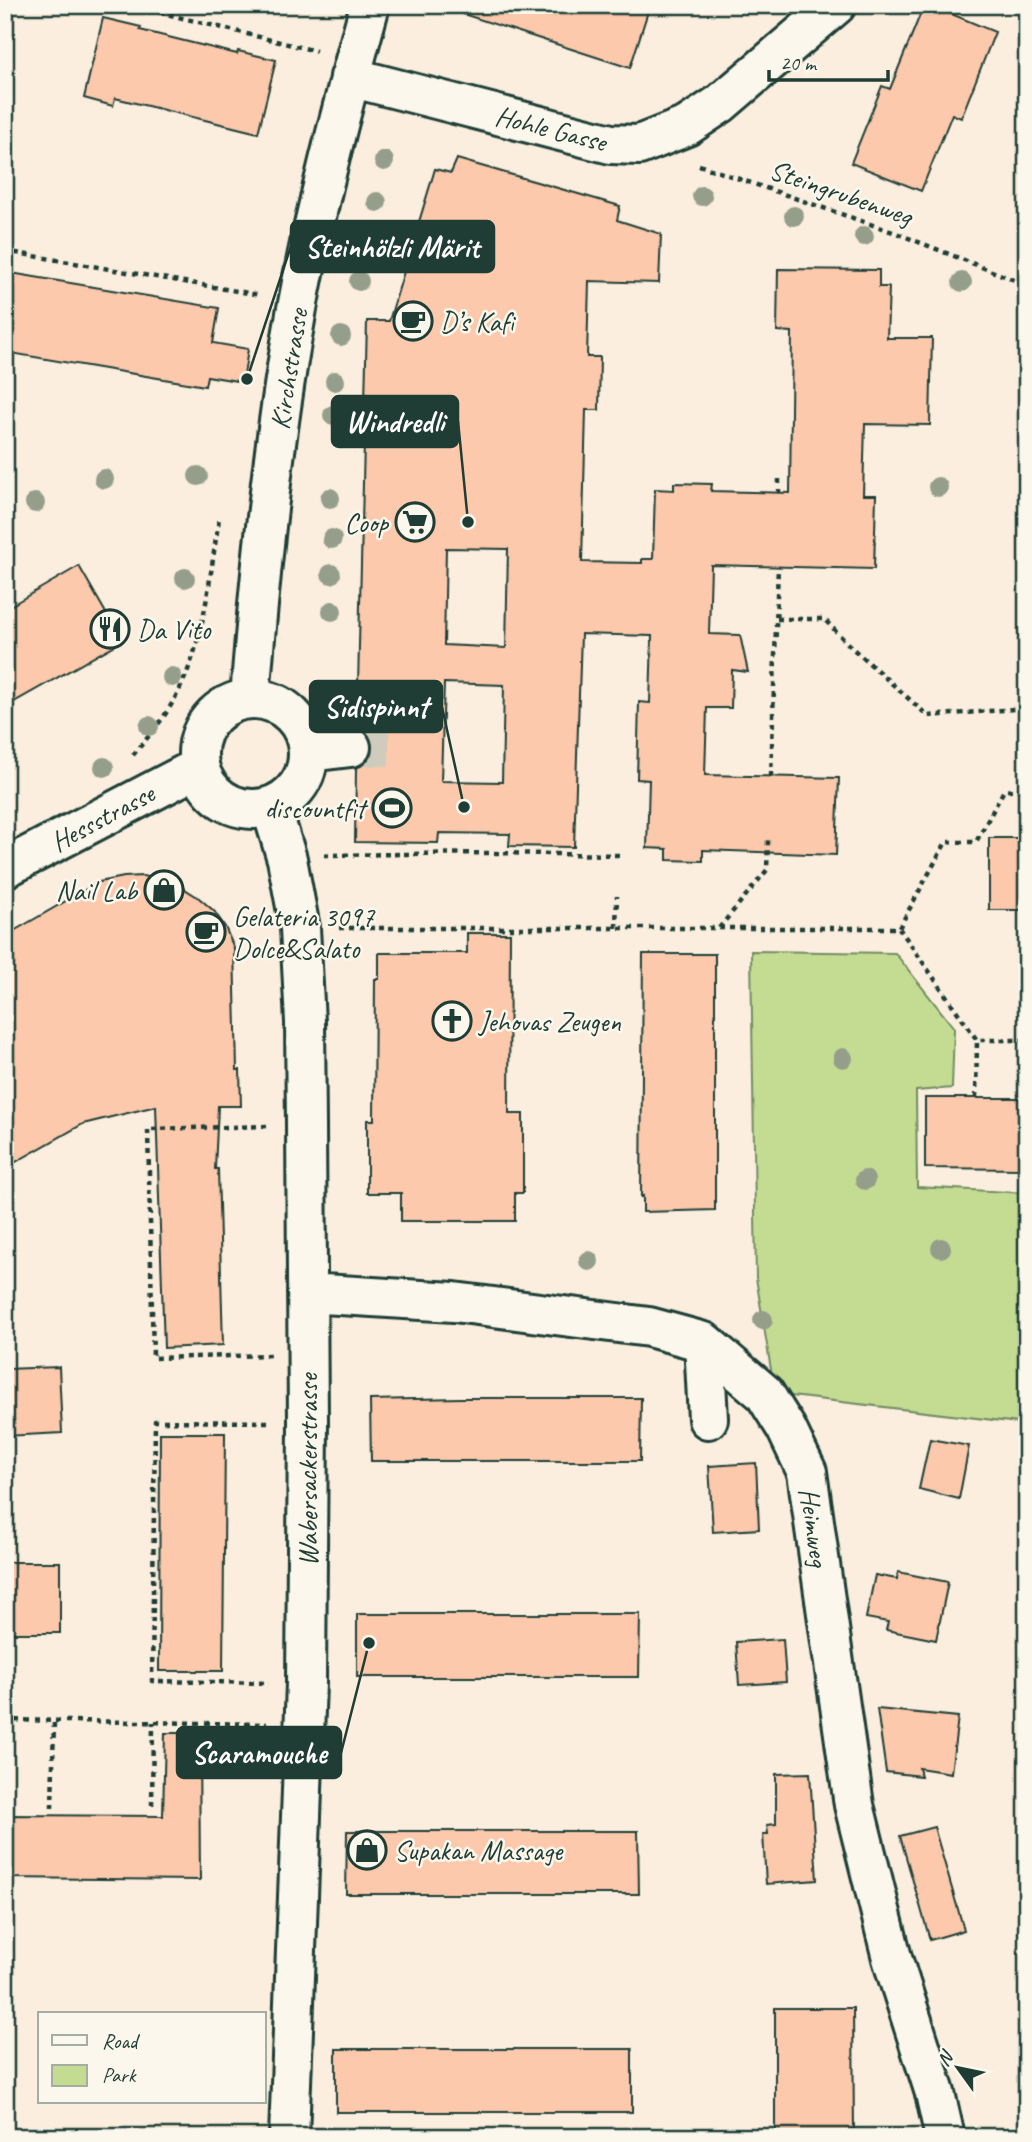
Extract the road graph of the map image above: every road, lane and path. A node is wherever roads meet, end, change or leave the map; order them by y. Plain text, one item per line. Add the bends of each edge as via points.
1 (130, 5) edge
2 (370, 5) edge
3 (836, 5) edge
4 (353, 69) junction
5 (639, 145) junction
6 (5, 251) edge
7 (1027, 285) edge
8 (299, 301) junction
9 (779, 479) dead end
10 (779, 492) dead end
11 (219, 519) dead end
12 (778, 566) dead end
13 (777, 619) junction
14 (250, 698) junction
15 (1027, 708) edge
16 (351, 747) tunnel mouth
17 (309, 752) junction
18 (199, 767) junction
19 (771, 777) dead end
20 (1027, 790) edge
21 (147, 793) junction
22 (271, 807) junction
23 (768, 840) dead end
24 (313, 855) dead end
25 (619, 855) dead end
26 (5, 868) edge
27 (617, 896) dead end
28 (300, 928) junction
29 (616, 928) junction
30 (719, 928) junction
31 (899, 928) junction
32 (978, 1040) junction
33 (1027, 1040) edge
34 (976, 1098) dead end
35 (306, 1125) junction
36 (307, 1293) junction
37 (705, 1342) junction
38 (307, 1354) junction
39 (708, 1419) dead end
40 (308, 1422) junction
41 (306, 1683) junction
42 (5, 1720) edge
43 (54, 1721) junction
44 (153, 1722) junction
45 (305, 1725) junction
46 (152, 1805) dead end
47 (52, 1808) dead end
48 (289, 2137) edge
49 (945, 2137) edge

1 - 4 path
2 - 4 street, Kirchstrasse
3 - 5 street, Hohle Gasse via 720,104 687,127
4 - 5 street, Hohle Gasse via 611,144
4 - 8 street, Kirchstrasse
5 - 7 path, Steingrubenweg via 896,233
6 - 8 path
8 - 14 street, Kirchstrasse via 266,522
9 - 10 path
11 - 21 path via 189,668 175,699 130,760
12 - 13 path
13 - 15 path via 824,619 928,716
13 - 19 path
14 - 17 street via 284,708 297,719
14 - 18 street via 220,709 209,721 201,735
16 - 17 street
17 - 22 street via 299,786
18 - 21 street, Hessstrasse
18 - 22 street via 218,797 234,807
20 - 31 path via 1004,790 976,842 946,842
21 - 26 street, Hessstrasse
22 - 28 street, Wabersackerstrasse
23 - 30 path via 768,870
24 - 25 path
27 - 29 path
28 - 29 path
28 - 35 street, Wabersackerstrasse
29 - 30 path
30 - 31 path
31 - 32 path
32 - 33 path
32 - 34 path
35 - 36 street, Wabersackerstrasse
35 - 38 path via 148,1129 153,1358
36 - 37 street, Heimweg via 467,1303 649,1327
36 - 38 street, Wabersackerstrasse
37 - 39 street
37 - 49 street, Heimweg via 764,1393 807,1472 854,1805 892,1958
38 - 40 street, Wabersackerstrasse
40 - 41 street, Wabersackerstrasse
40 - 41 path via 155,1421 152,1681
41 - 45 street, Wabersackerstrasse
42 - 43 path
43 - 44 path
43 - 47 path
44 - 45 path
44 - 46 path
45 - 48 street, Wabersackerstrasse

